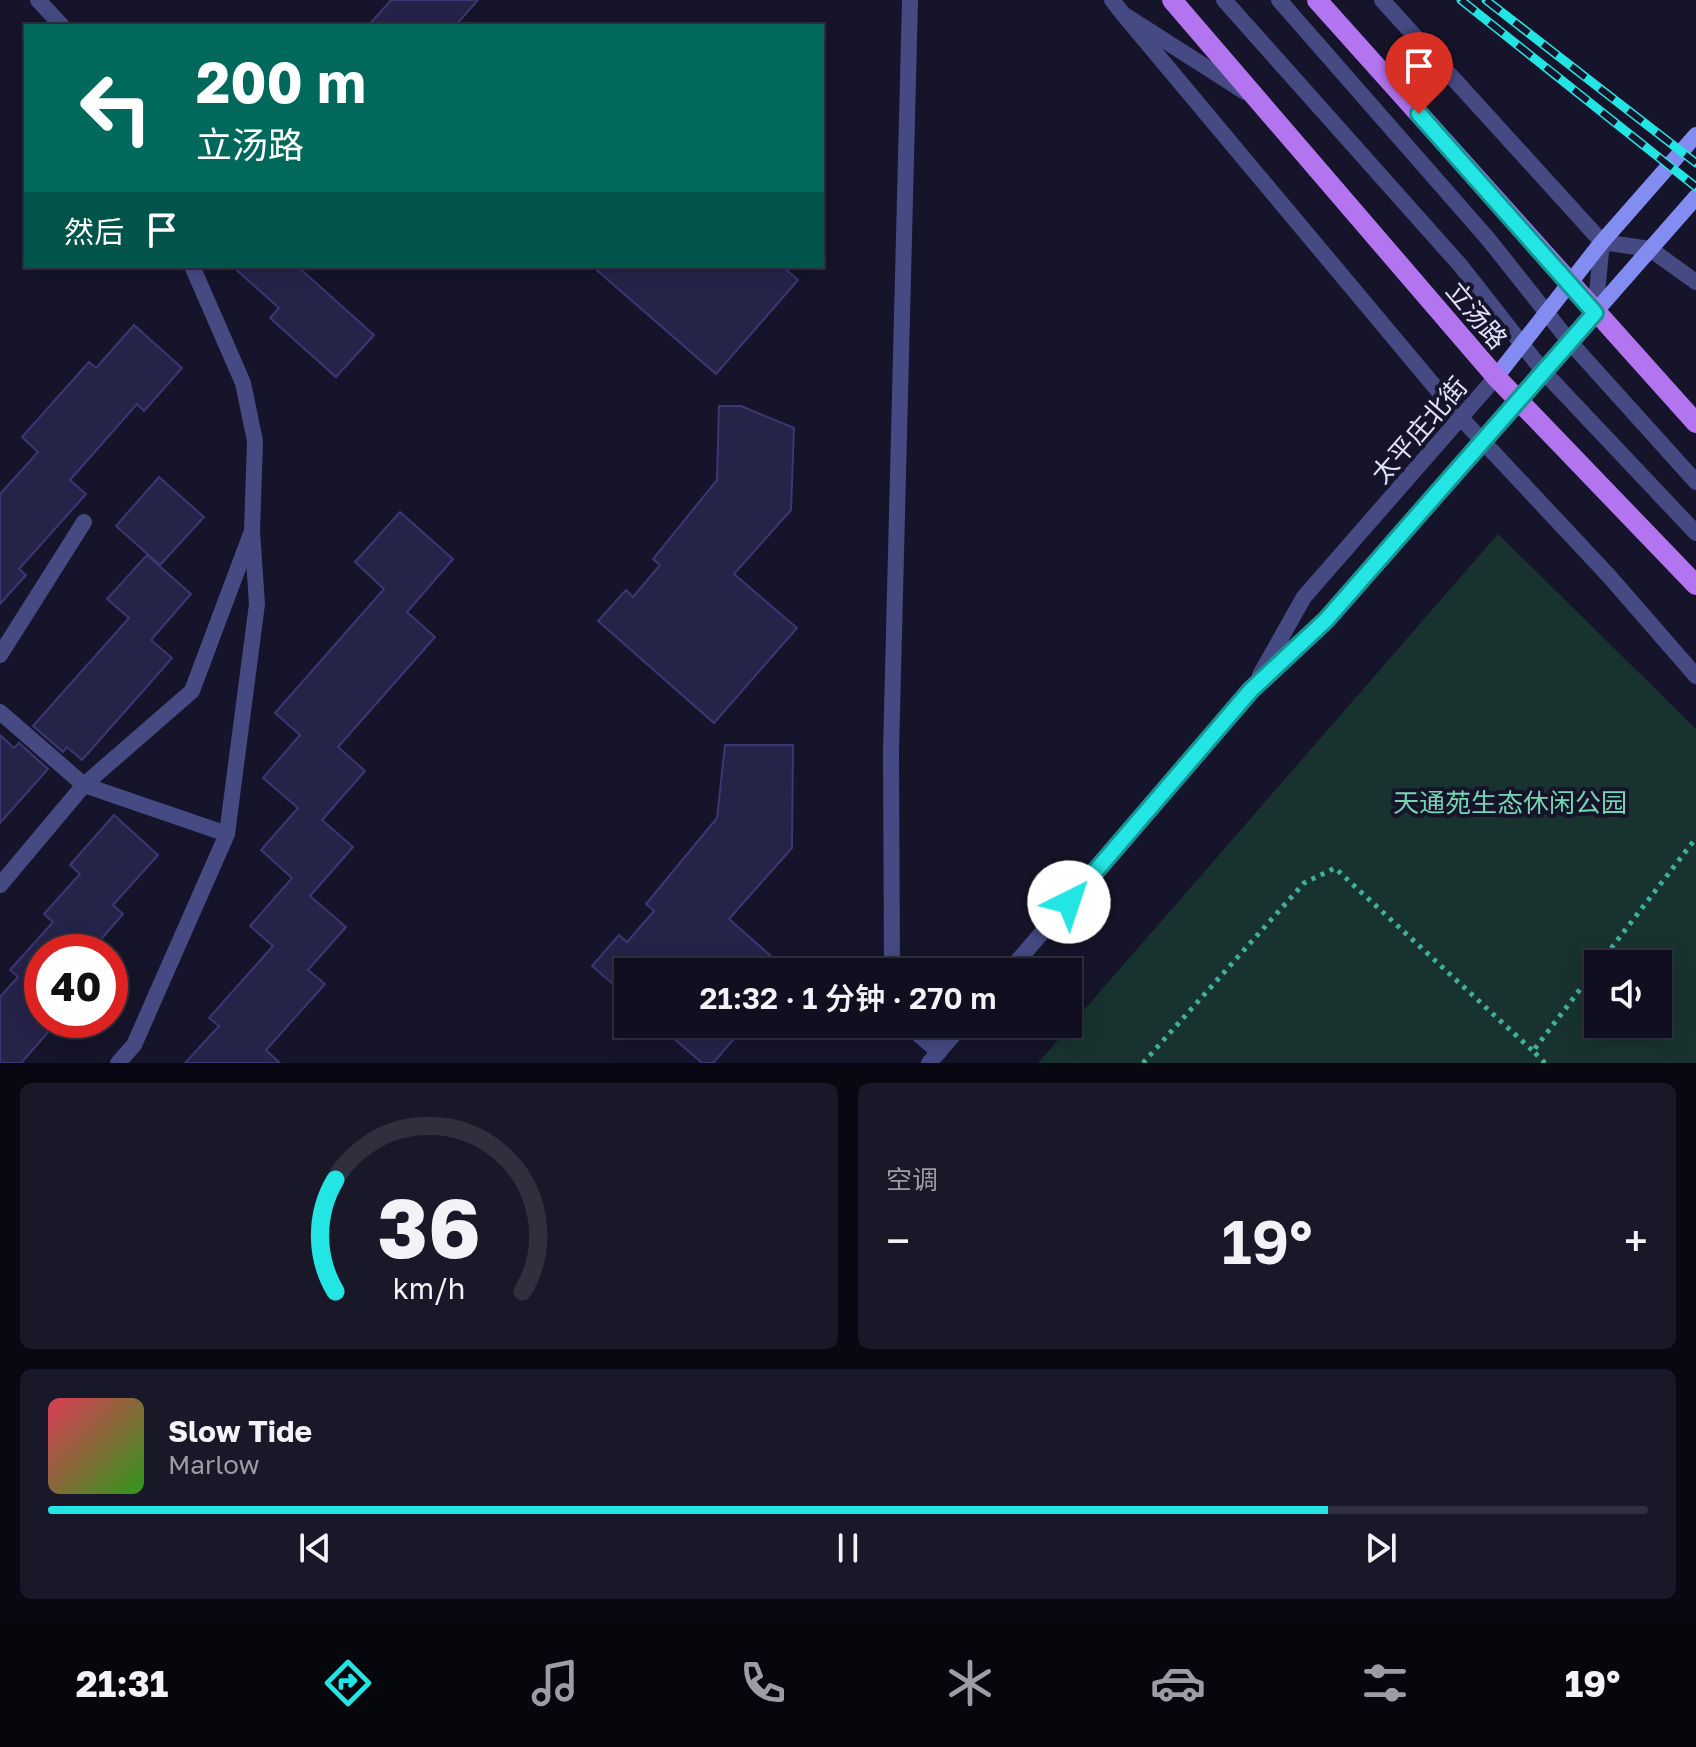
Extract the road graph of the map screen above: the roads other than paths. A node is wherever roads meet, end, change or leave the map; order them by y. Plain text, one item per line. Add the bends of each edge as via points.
1 (38, 0) edge
2 (910, 0) edge
3 (1112, 0) edge
4 (1172, 0) edge
5 (1224, 0) edge
6 (1279, 0) edge
7 (1317, 0) edge
8 (1382, 0) edge
9 (1123, 14) junction
10 (60, 24) edge
11 (1264, 104) junction
12 (1696, 135) edge
13 (1696, 197) edge
14 (1602, 242) junction
15 (1650, 249) junction
16 (193, 268) edge
17 (1696, 282) edge
18 (1569, 284) junction
19 (1595, 313) junction
20 (1547, 314) junction
21 (1569, 341) junction
22 (1522, 346) junction
23 (1543, 371) junction
24 (1496, 377) junction
25 (1517, 401) junction
26 (1461, 418) junction
27 (1696, 423) edge
28 (1481, 442) junction
29 (1696, 482) edge
30 (84, 522) dead end
31 (252, 531) junction
32 (1696, 533) edge
33 (1696, 585) edge
34 (0, 655) edge
35 (1696, 676) edge
36 (1251, 690) junction
37 (0, 712) edge
38 (84, 785) junction
39 (227, 834) junction
40 (0, 885) edge
41 (892, 958) edge
42 (1020, 958) edge
43 (918, 1038) edge
44 (951, 1038) edge
45 (934, 1057) edge
46 (118, 1063) edge

1 - 10 street
2 - 41 street via 891,751
3 - 9 street, 立汤路
4 - 11 main road, 立汤路
5 - 22 street via 1460,265
6 - 20 street
7 - 18 main road
8 - 14 street
9 - 11 street, 立汤路
9 - 26 street
11 - 24 main road, 立汤路
12 - 14 main road, 太平庄北街
13 - 15 main road, 太平庄北街
14 - 15 street
14 - 18 main road, 太平庄北街
14 - 19 street
15 - 17 street
15 - 19 main road, 太平庄北街
16 - 31 street via 243,383 255,441
18 - 19 main road
18 - 20 main road, 太平庄北街
19 - 21 main road, 太平庄北街
19 - 27 main road
20 - 21 street
20 - 22 main road, 太平庄北街
21 - 23 main road, 太平庄北街
21 - 29 street
22 - 23 street
22 - 24 main road, 太平庄北街
23 - 25 main road, 太平庄北街
23 - 32 street
24 - 25 main road, 立汤路
24 - 26 street, 太平庄北街
25 - 28 street, 太平庄北街
25 - 33 main road, 立汤路
26 - 28 street
26 - 36 street, 太平庄北街 via 1304,597
28 - 35 street
28 - 36 street, 太平庄北街 via 1326,620
30 - 34 street
31 - 38 street via 192,691
31 - 39 street via 257,604
36 - 42 street, 太平庄北街
37 - 38 street
38 - 39 street
38 - 40 street
39 - 46 street via 134,1045
43 - 45 street
44 - 45 street

